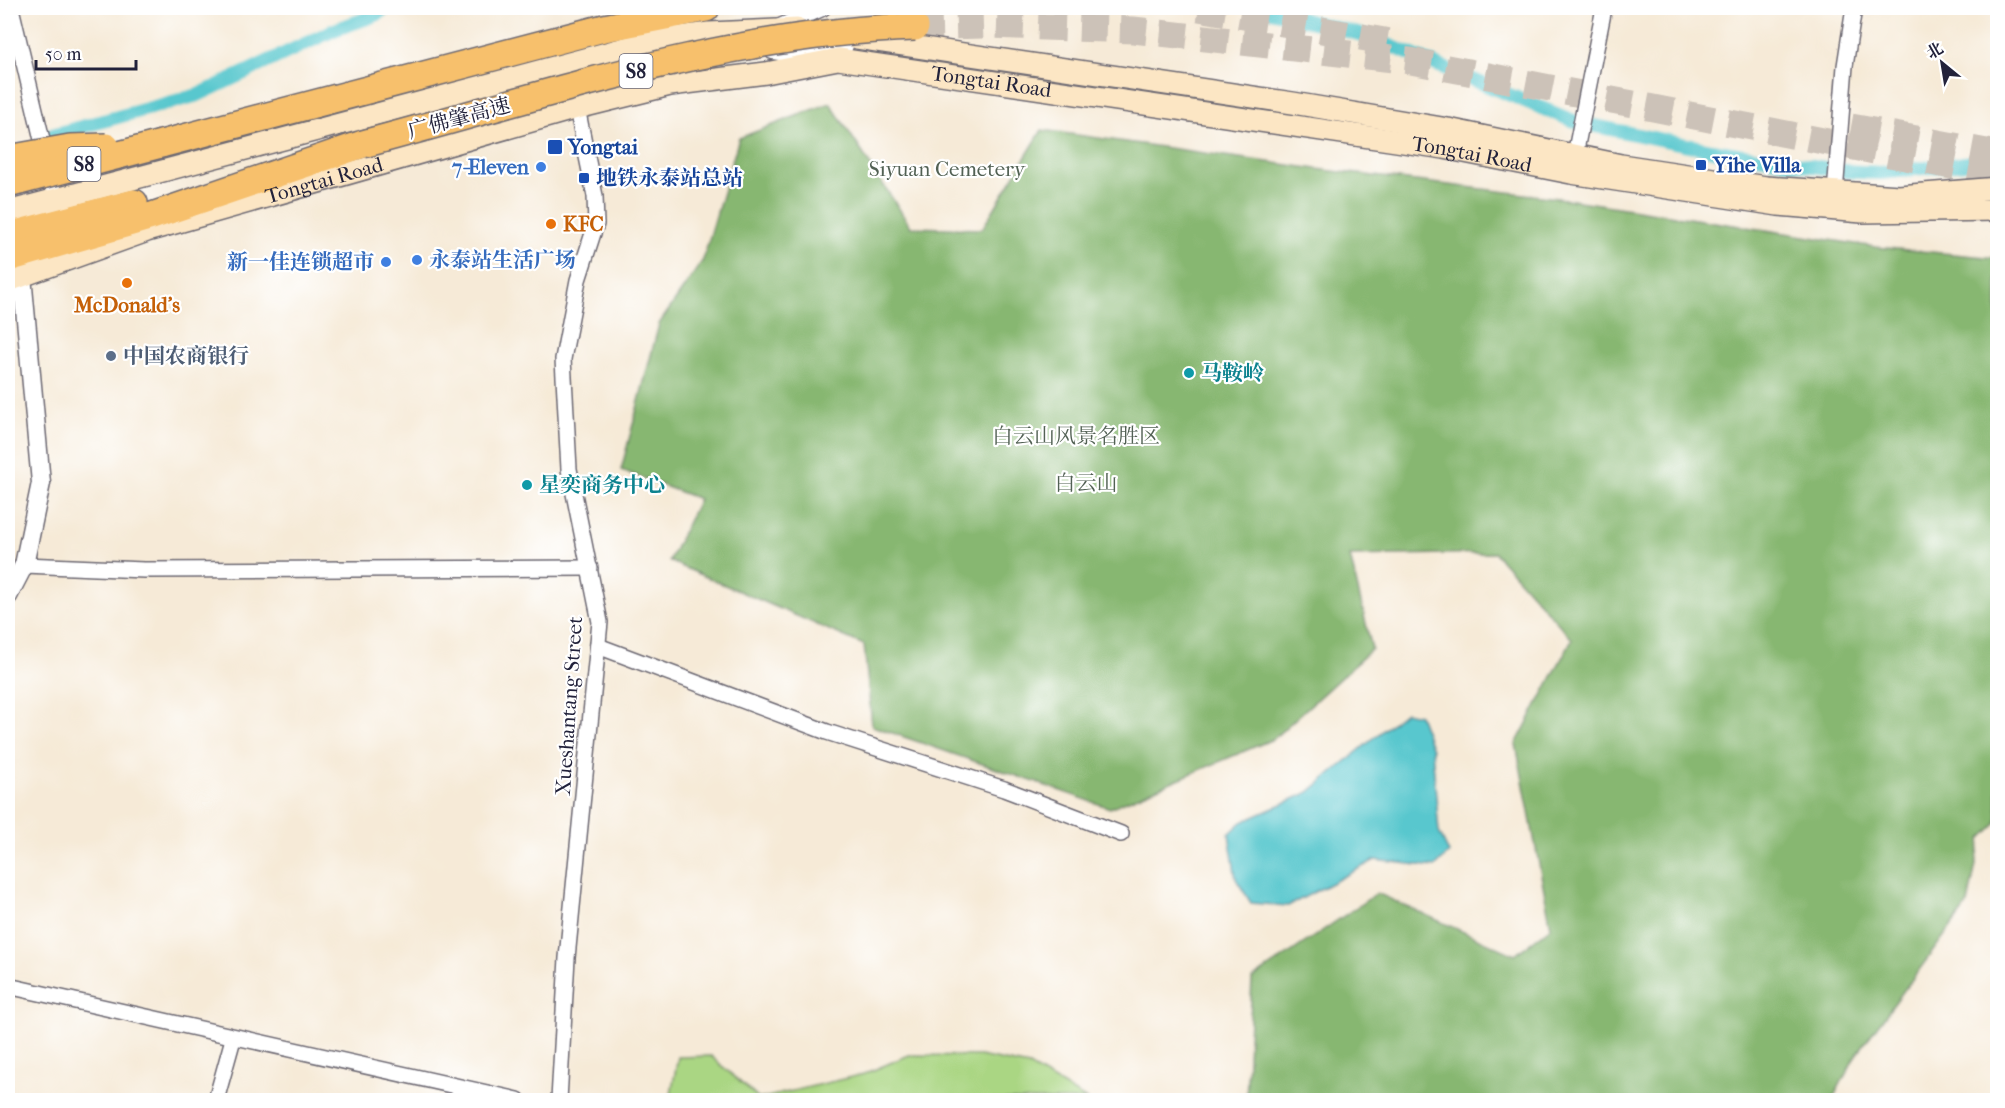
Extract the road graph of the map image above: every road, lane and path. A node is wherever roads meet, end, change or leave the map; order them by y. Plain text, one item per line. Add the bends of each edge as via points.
1 (11, 8) edge
2 (706, 8) edge
3 (1604, 8) edge
4 (1854, 8) edge
5 (832, 25) edge
6 (915, 27) tunnel mouth
7 (776, 28) junction
8 (838, 59) junction
9 (777, 72) junction
10 (577, 108) junction
11 (161, 144) junction
12 (363, 144) junction
13 (433, 148) junction
14 (1575, 155) junction
15 (8, 159) edge
16 (8, 184) edge
17 (1998, 188) edge
18 (1835, 193) junction
19 (56, 199) junction
20 (1998, 210) edge
21 (8, 212) edge
22 (8, 236) edge
23 (12, 272) edge
24 (24, 565) junction
25 (590, 568) junction
26 (8, 596) edge
27 (598, 646) junction
28 (1121, 834) dead end
29 (8, 986) edge
30 (233, 1039) junction
31 (216, 1101) edge
32 (518, 1101) edge
33 (559, 1101) edge

1 - 19 street
2 - 11 highway, S8 via 604,28
3 - 14 street
4 - 18 street via 1845,66
5 - 6 highway, 广佛肇高速 / S8, bridge
5 - 7 main road, Tongtai Road
5 - 8 street
5 - 12 highway, 广佛肇高速 / S8, bridge via 639,70
5 - 14 main road, Tongtai Road via 1448,129
7 - 9 main road via 786,55
7 - 19 main road, Tongtai Road via 652,41
8 - 9 main road, Tongtai Road
8 - 13 street via 765,49 674,62 506,108
8 - 20 main road, Tongtai Road via 1444,148 1571,173 1778,205 1862,212
9 - 10 main road, Tongtai Road via 670,85
10 - 13 main road, Tongtai Road
10 - 25 street, Xueshantang Street via 595,196 596,224 578,280 563,359 569,469
11 - 15 highway, bridge via 70,148
11 - 16 highway, S8, bridge
12 - 22 highway, 广佛肇高速 / S8
12 - 23 highway via 152,216
13 - 23 main road, Tongtai Road
14 - 18 main road, Tongtai Road via 1713,179
17 - 18 main road, Tongtai Road via 1899,196
19 - 21 main road, Tongtai Road
23 - 24 street via 41,483
24 - 25 street via 144,570
24 - 26 street
25 - 27 street, Xueshantang Street via 600,622
27 - 28 street via 826,732 1004,789
27 - 33 street, Xueshantang Street via 567,958
29 - 30 street
30 - 31 street
30 - 32 street

